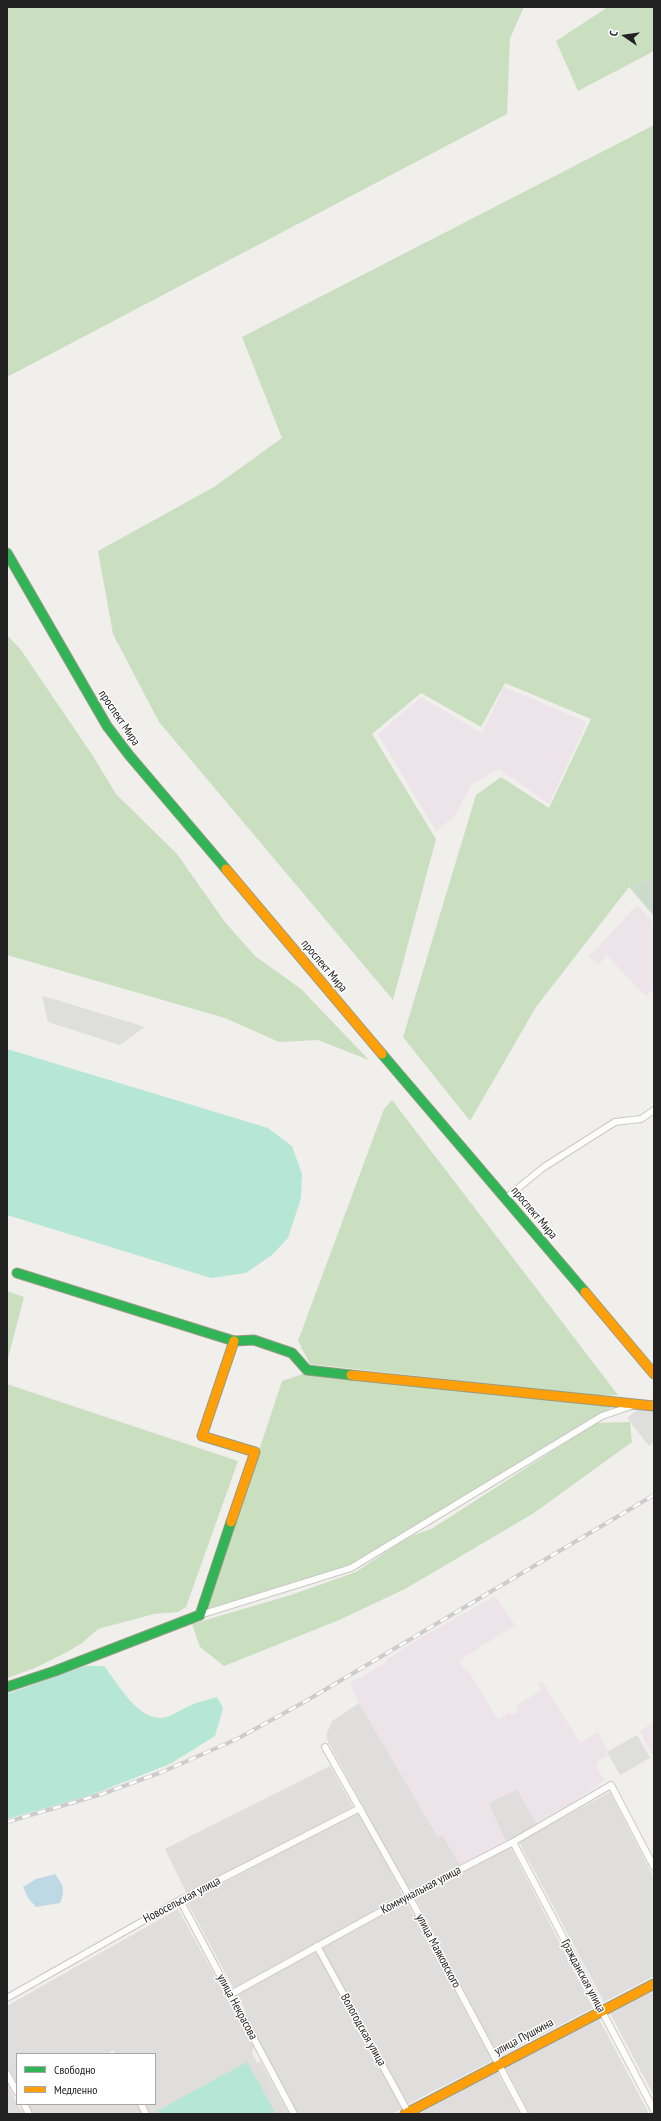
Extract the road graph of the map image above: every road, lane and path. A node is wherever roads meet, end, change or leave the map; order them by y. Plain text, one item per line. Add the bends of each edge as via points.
1 (7, 553) edge
2 (654, 1110) edge
3 (506, 1198) junction
4 (17, 1273) dead end
5 (234, 1341) junction
6 (654, 1374) edge
7 (634, 1405) junction
8 (654, 1406) edge
9 (200, 1614) junction
10 (7, 1687) edge
11 (325, 1747) dead end
12 (360, 1808) junction
13 (513, 1842) junction
14 (654, 1867) edge
15 (409, 1896) junction
16 (180, 1900) junction
17 (317, 1946) junction
18 (654, 1984) edge
19 (231, 1994) junction
20 (7, 1998) edge
21 (602, 2010) junction
22 (498, 2064) junction
23 (7, 2074) edge
24 (16, 2090) edge
25 (142, 2105) edge
26 (654, 2110) edge
27 (407, 2113) edge
28 (146, 2114) edge
29 (294, 2114) edge
30 (525, 2114) edge

1 - 3 street, проспект Мира via 107,726 129,755
2 - 3 street via 640,1119 615,1122 544,1167
3 - 6 street, проспект Мира
4 - 5 street
5 - 7 street via 254,1340 292,1353 307,1370
5 - 9 street via 202,1436 255,1452
7 - 8 street
7 - 9 street via 602,1416 351,1568
9 - 10 street via 55,1671
11 - 12 street, улица Маяковского
12 - 15 street, улица Маяковского
12 - 16 street, Новосельская улица
13 - 14 street, Коммунальная улица via 611,1786
13 - 15 street, Коммунальная улица
13 - 21 street, Гражданская улица
15 - 17 street, Коммунальная улица
15 - 22 street, улица Маяковского
16 - 19 street, улица Некрасова
16 - 20 street, Новосельская улица
17 - 19 street, Коммунальная улица
17 - 27 street, Вологодская улица
18 - 21 street, улица Пушкина
19 - 29 street, улица Некрасова
21 - 22 street, улица Пушкина
21 - 26 street, Гражданская улица
22 - 27 street, улица Пушкина
22 - 30 street, улица Маяковского
23 - 24 street
25 - 28 street

